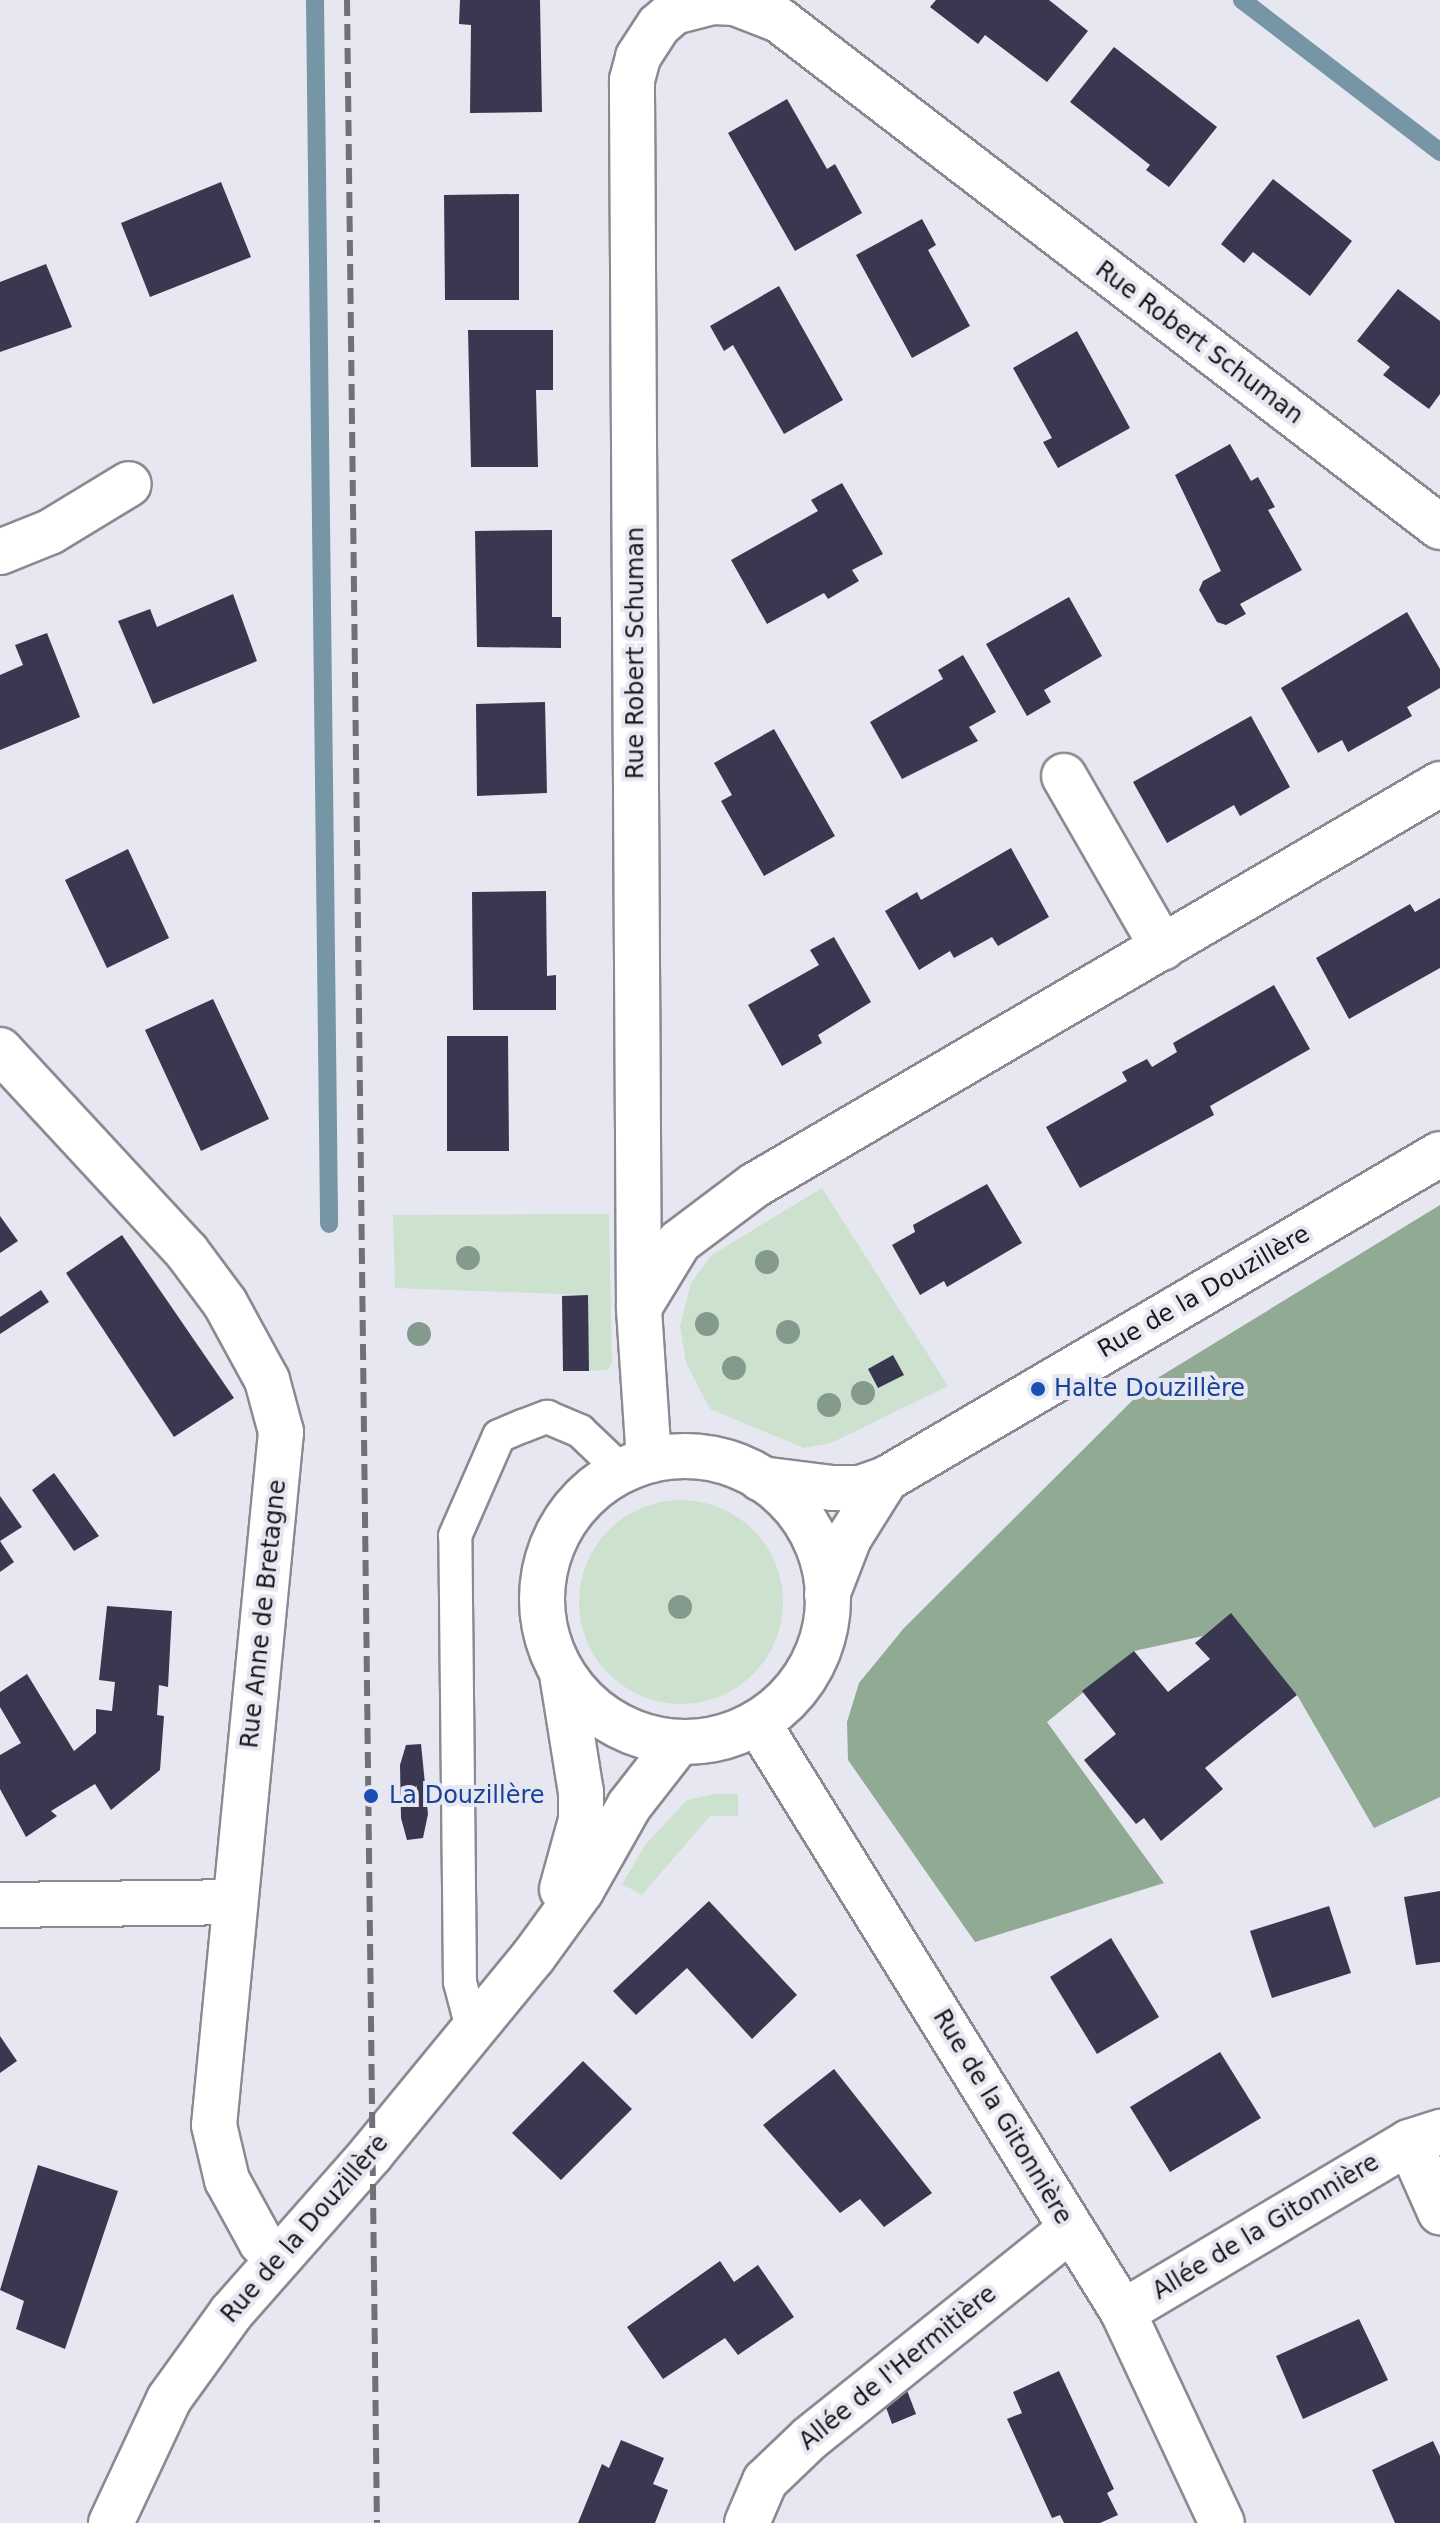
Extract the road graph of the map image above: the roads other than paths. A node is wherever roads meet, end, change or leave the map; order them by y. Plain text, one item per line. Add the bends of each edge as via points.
1 (674, 6) edge
2 (129, 484) dead end
3 (1440, 527) edge
4 (0, 552) edge
5 (1064, 776) dead end
6 (1440, 784) edge
7 (1163, 948) junction
8 (0, 1050) edge
9 (1440, 1154) edge
10 (639, 1308) junction
11 (635, 1465) junction
12 (761, 1479) junction
13 (886, 1479) junction
14 (827, 1595) junction
15 (561, 1672) junction
16 (758, 1723) junction
17 (678, 1743) junction
18 (234, 1902) junction
19 (0, 1905) edge
20 (533, 1957) junction
21 (473, 2032) junction
22 (1424, 2137) edge
23 (1440, 2212) edge
24 (1070, 2230) junction
25 (276, 2258) junction
26 (1123, 2312) junction
27 (111, 2523) edge
28 (747, 2523) edge
29 (1222, 2523) edge

1 - 3 street, Rue Robert Schuman via 735,3 779,20
1 - 10 street, Rue Robert Schuman via 647,40 632,80
2 - 4 street via 50,532
5 - 7 street
6 - 7 street
7 - 10 street via 725,1205 679,1242
8 - 18 street, Rue Anne de Bretagne via 187,1252 247,1340 274,1406 281,1432 280,1471
9 - 13 street, Rue de la Douzillère
10 - 11 street, Rue Robert Schuman
11 - 12 street via 695,1456 741,1466
11 - 15 street via 582,1498 556,1536 542,1581 544,1628
11 - 21 lane via 580,1431 547,1417 535,1421 499,1436 455,1536 460,1982
12 - 13 street, Rue de la Douzillère via 860,1488
12 - 14 street via 780,1491 809,1527 826,1569
13 - 14 street, Rue de la Douzillère via 849,1538
14 - 16 street via 817,1657 793,1695
15 - 17 street via 594,1710 632,1733
15 - 20 street, Rue de la Douzillère via 581,1820 563,1888
16 - 17 street via 720,1739
16 - 24 street, Rue de la Gitonnière
17 - 20 street, Rue de la Douzillère via 629,1806 581,1891
18 - 19 street
18 - 25 street, Rue Anne de Bretagne via 214,2125 227,2180 261,2242
20 - 21 street, Rue de la Douzillère
21 - 25 street, Rue de la Douzillère
22 - 23 street, Allée de la Gitonnière
22 - 26 street, Allée de la Gitonnière
24 - 26 street, Rue de la Gitonnière
24 - 28 street, Allée de l'Hermitière via 810,2438 765,2481
25 - 27 street, Rue de la Douzillère via 169,2399
26 - 29 street, Rue de la Gitonnière

